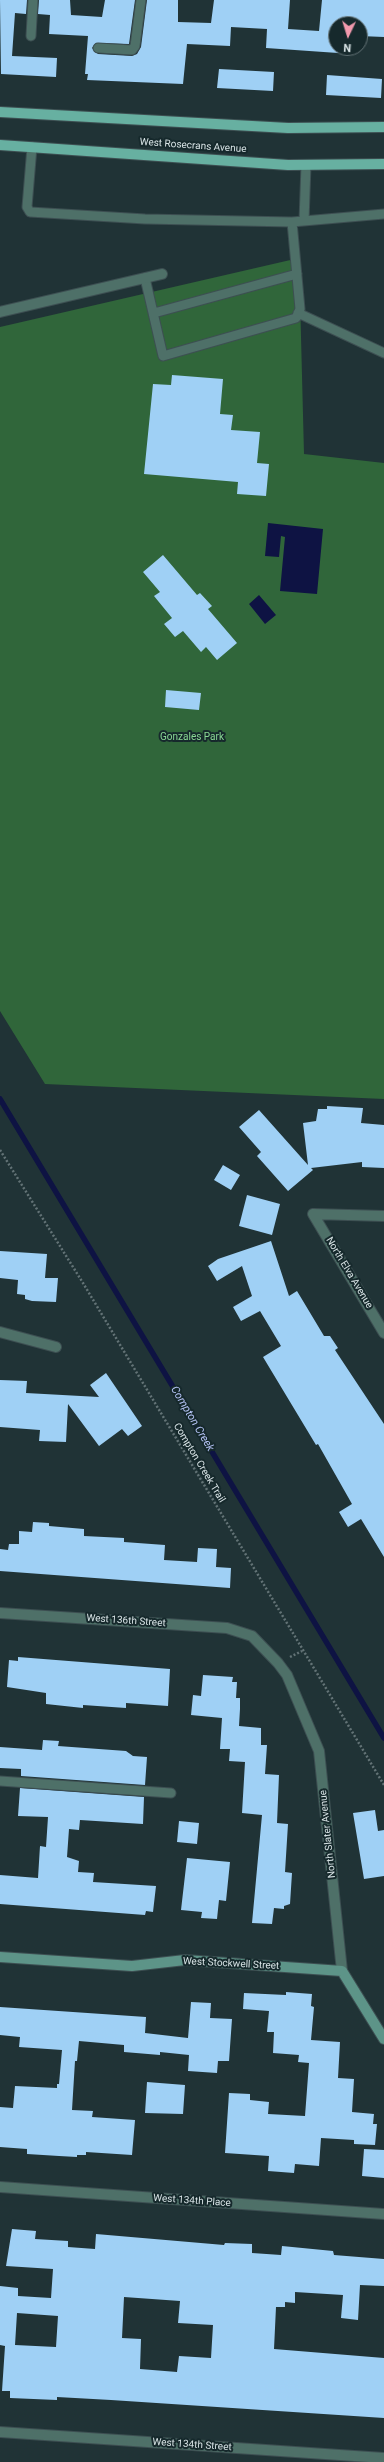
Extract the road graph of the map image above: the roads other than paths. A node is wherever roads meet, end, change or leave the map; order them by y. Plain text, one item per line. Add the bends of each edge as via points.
1 (33, 0) edge
2 (141, 0) edge
3 (31, 36) dead end
4 (98, 48) dead end
5 (0, 112) edge
6 (384, 127) edge
7 (0, 145) edge
8 (32, 147) junction
9 (384, 164) edge
10 (306, 165) junction
11 (384, 214) edge
12 (304, 221) junction
13 (292, 222) junction
14 (162, 274) dead end
15 (297, 274) junction
16 (145, 278) junction
17 (0, 312) edge
18 (154, 313) junction
19 (297, 315) junction
20 (384, 353) edge
21 (384, 1216) edge
22 (0, 1332) edge
23 (384, 1333) edge
24 (56, 1347) dead end
25 (0, 1613) edge
26 (252, 1636) joint
27 (0, 1781) edge
28 (171, 1793) dead end
29 (0, 1957) edge
30 (342, 1971) junction
31 (384, 2039) edge
32 (0, 2188) edge
33 (384, 2214) edge
34 (0, 2432) edge
35 (384, 2458) edge

1 - 3 lane
2 - 4 lane via 136,46 132,50
5 - 6 main road via 288,128
7 - 8 main road, West Rosecrans Avenue
8 - 10 main road, West Rosecrans Avenue
8 - 13 lane via 27,207 30,212 145,219
9 - 10 main road, West Rosecrans Avenue
10 - 12 lane
11 - 12 lane
12 - 13 lane
13 - 15 lane
14 - 16 street
15 - 18 lane
15 - 19 lane via 300,310
16 - 17 street
16 - 18 lane
18 - 19 lane via 164,356
19 - 20 lane
21 - 23 street, North Elva Avenue via 313,1214
22 - 24 street
25 - 26 street, West 136th Street via 227,1628
26 - 30 street, North Slater Avenue via 287,1675 319,1751
27 - 28 lane
29 - 30 street, West Stockwell Street via 132,1966 185,1960
30 - 31 street, North Slater Avenue
32 - 33 street, West 134th Place
34 - 35 street, West 134th Street

